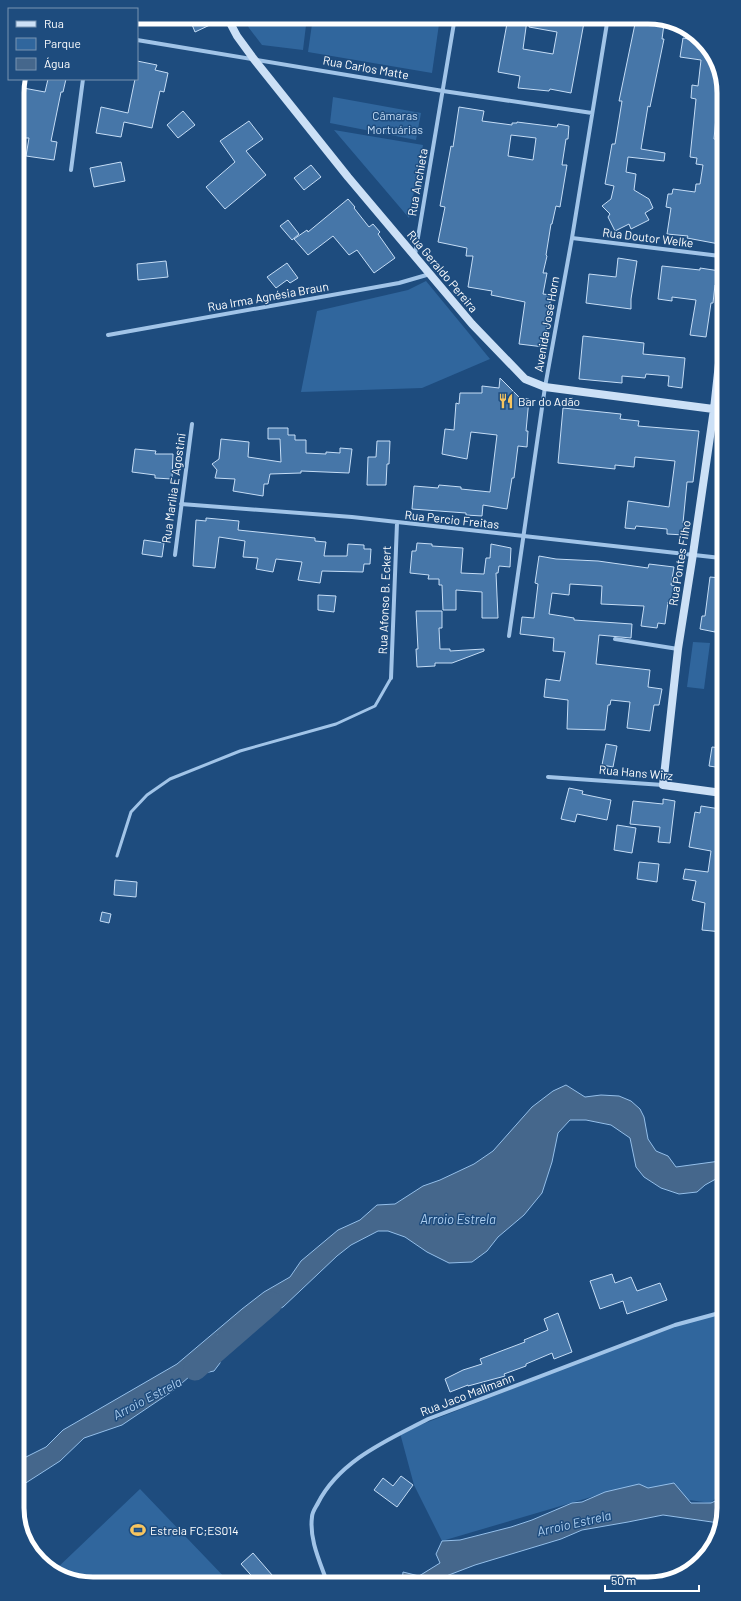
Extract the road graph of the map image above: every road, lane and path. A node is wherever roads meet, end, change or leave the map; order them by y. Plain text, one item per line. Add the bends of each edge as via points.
1 (231, 24) edge
2 (454, 24) edge
3 (607, 24) edge
4 (138, 40) edge
5 (253, 58) junction
6 (83, 80) edge
7 (443, 91) junction
8 (592, 113) junction
9 (71, 170) dead end
10 (572, 238) junction
11 (415, 256) junction
12 (717, 256) edge
13 (431, 274) junction
14 (108, 335) dead end
15 (545, 386) junction
16 (717, 410) edge
17 (192, 424) dead end
18 (181, 504) junction
19 (397, 523) junction
20 (523, 536) junction
21 (693, 554) junction
22 (175, 555) dead end
23 (717, 557) edge
24 (509, 636) dead end
25 (615, 639) dead end
26 (678, 649) junction
27 (392, 678) joint
28 (548, 777) dead end
29 (663, 785) junction
30 (717, 792) edge
31 (117, 856) dead end
32 (717, 1314) edge
33 (325, 1577) edge

1 - 5 main road, Rua Geraldo Pereira
2 - 7 street, Rua Anchieta
3 - 8 street, Avenida José Horn
4 - 5 street, Rua Carlos Matte
5 - 7 street, Rua Carlos Matte
5 - 11 main road, Rua Geraldo Pereira
6 - 9 street
7 - 8 street, Rua Carlos Matte
7 - 11 street, Rua Anchieta
8 - 10 street, Avenida José Horn
10 - 12 street, Rua Doutor Welke
10 - 15 street, Avenida José Horn
11 - 13 main road, Rua Geraldo Pereira
13 - 14 street, Rua Irma Agnésia Braun via 399,283
13 - 15 main road, Rua Geraldo Pereira via 472,324 525,379
15 - 16 main road, Rua Geraldo Pereira
15 - 20 street, Avenida José Horn
16 - 21 main road, Rua Pontes Filho
17 - 18 street, Rua Marilia E Agostini
18 - 19 street, Rua Percio Freitas via 352,517
18 - 22 street, Rua Marilia E Agostini
19 - 20 street, Rua Percio Freitas
19 - 27 street, Rua Afonso B. Eckert
20 - 21 street, Rua Percio Freitas
20 - 24 street, Avenida José Horn
21 - 23 street, Rua Percio Freitas
21 - 26 main road, Rua Pontes Filho
25 - 26 street
26 - 29 main road, Rua Pontes Filho
27 - 31 lane via 375,706 336,724 240,751 170,779 146,795 131,812
28 - 29 street, Rua Hans Wirz
29 - 30 main road, Rua Hans Wirz
32 - 33 street, Rua Jaco Mallmann via 675,1325 428,1419 356,1460 340,1473 324,1493 312,1515 312,1535

